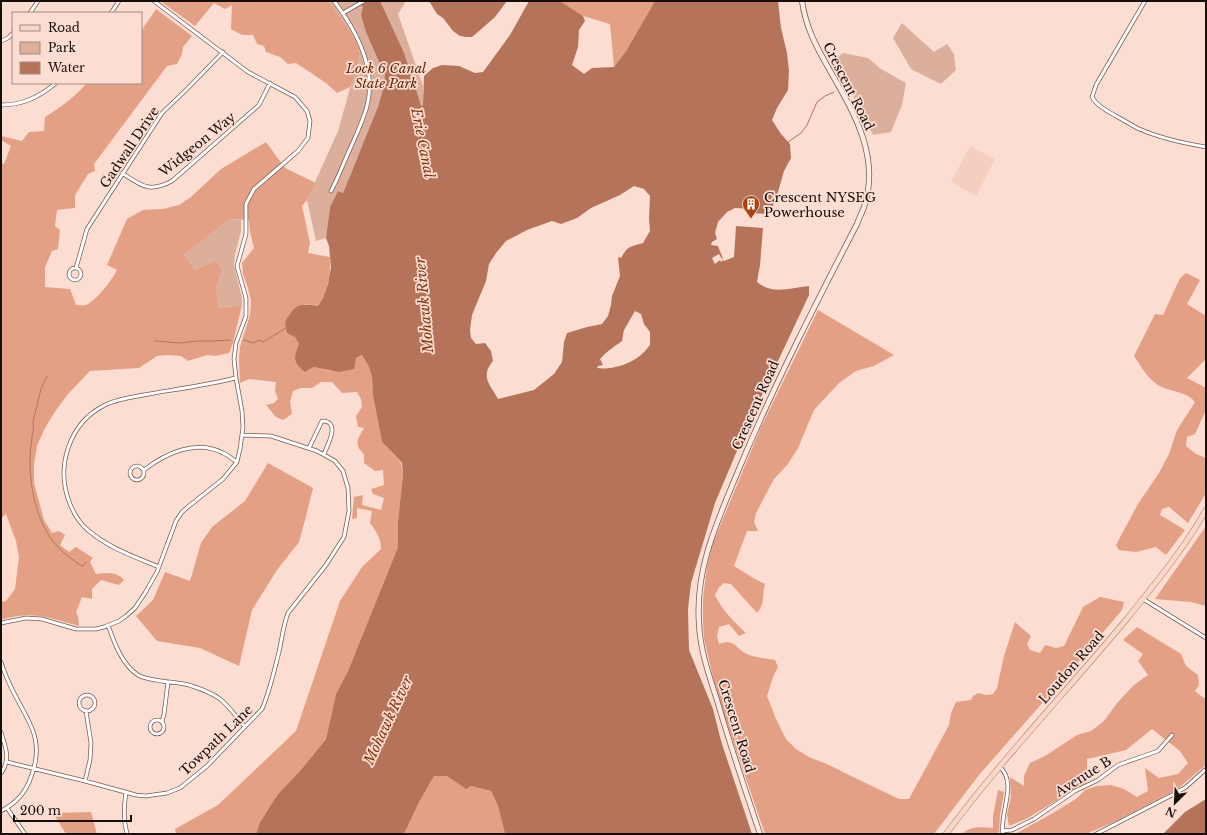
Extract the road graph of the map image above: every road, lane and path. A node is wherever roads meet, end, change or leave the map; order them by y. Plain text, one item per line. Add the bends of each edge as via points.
1 (38, 1) edge
2 (119, 1) edge
3 (154, 1) edge
4 (334, 1) edge
5 (364, 1) edge
6 (802, 1) edge
7 (1145, 1) edge
8 (31, 12) edge
9 (111, 12) edge
10 (343, 13) junction
11 (12, 34) edge
12 (1, 41) edge
13 (223, 52) junction
14 (270, 83) junction
15 (54, 84) edge
16 (1, 105) edge
17 (1206, 146) edge
18 (122, 173) junction
19 (331, 191) dead end
20 (76, 268) junction
21 (236, 378) junction
22 (242, 434) junction
23 (309, 448) junction
24 (324, 454) junction
25 (236, 462) junction
26 (144, 470) junction
27 (1206, 510) edge
28 (159, 567) junction
29 (1143, 599) junction
30 (1, 623) edge
31 (108, 625) junction
32 (1206, 638) edge
33 (1, 662) edge
34 (168, 682) junction
35 (86, 711) junction
36 (162, 722) junction
37 (245, 726) junction
38 (1, 732) edge
39 (1172, 735) dead end
40 (2, 744) edge
41 (7, 762) junction
42 (1000, 767) junction
43 (34, 769) junction
44 (1205, 770) edge
45 (1, 772) edge
46 (85, 781) junction
47 (126, 792) junction
48 (7, 808) junction
49 (1, 811) edge
50 (1002, 833) edge
51 (25, 834) edge
52 (127, 834) edge
53 (760, 834) edge
54 (946, 834) edge
55 (1096, 834) edge

1 - 8 street
2 - 9 street
3 - 13 street
4 - 10 street
5 - 10 street
6 - 53 street, Crescent Road via 812,38 858,122 865,141 868,183 864,206 857,224 785,364 756,428 711,540 702,570 699,622 702,648 726,732
7 - 17 street via 1096,85 1092,97 1102,108 1137,128 1169,140
10 - 19 street via 361,44 368,72 369,94 358,131
11 - 12 street
13 - 14 street via 248,72
13 - 18 street, Gadwall Drive via 162,113
14 - 18 street, Widgeon Way via 259,105 172,181 160,187 151,187 142,185
14 - 21 street via 295,97 307,111 310,121 308,138 298,151 254,189 246,204 246,234 237,266 246,298 246,316 236,343
15 - 16 street via 28,101
18 - 20 street, Gadwall Drive via 87,229
20 - 20 street, Gadwall Drive via 69,274 75,281 82,276
21 - 22 street via 242,411
21 - 28 street via 117,400 104,405 92,413 77,430 70,444 63,480 73,511 83,526 105,542
22 - 23 street, Towpath Lane via 271,436
22 - 25 street
23 - 24 street, Towpath Lane
23 - 24 street via 322,421 331,423 333,429
24 - 37 street, Towpath Lane via 343,470 348,488 349,511 344,537 288,613 266,699 262,709
25 - 26 street via 222,452 192,448 170,453
25 - 28 street via 223,479 182,512 176,521
26 - 26 street via 141,480 136,481 130,476 133,467 140,466
27 - 29 main road, Loudon Road via 1185,544
28 - 31 street via 135,608
29 - 32 street
29 - 42 main road, Loudon Road
30 - 31 street via 26,618 42,619 83,630
31 - 34 street via 120,654 132,671 143,677
33 - 43 street via 35,736 37,753
34 - 36 street
34 - 37 street via 191,685 220,699
35 - 35 street via 79,702 83,696 88,695 93,698 95,706
35 - 46 street via 91,743
36 - 36 street via 162,732 152,731 151,724 154,721
37 - 47 street, Towpath Lane via 207,766 180,788 154,796
38 - 40 street
39 - 50 street, Avenue B via 1158,751 1118,765 1034,819
40 - 41 street
41 - 43 street, Towpath Lane
41 - 45 street
42 - 50 street via 1008,781
42 - 54 main road, Loudon Road
43 - 46 street, Towpath Lane
43 - 48 street via 27,786
44 - 55 street via 1186,787
46 - 47 street, Towpath Lane
47 - 52 street via 123,811
48 - 49 street
48 - 51 street

